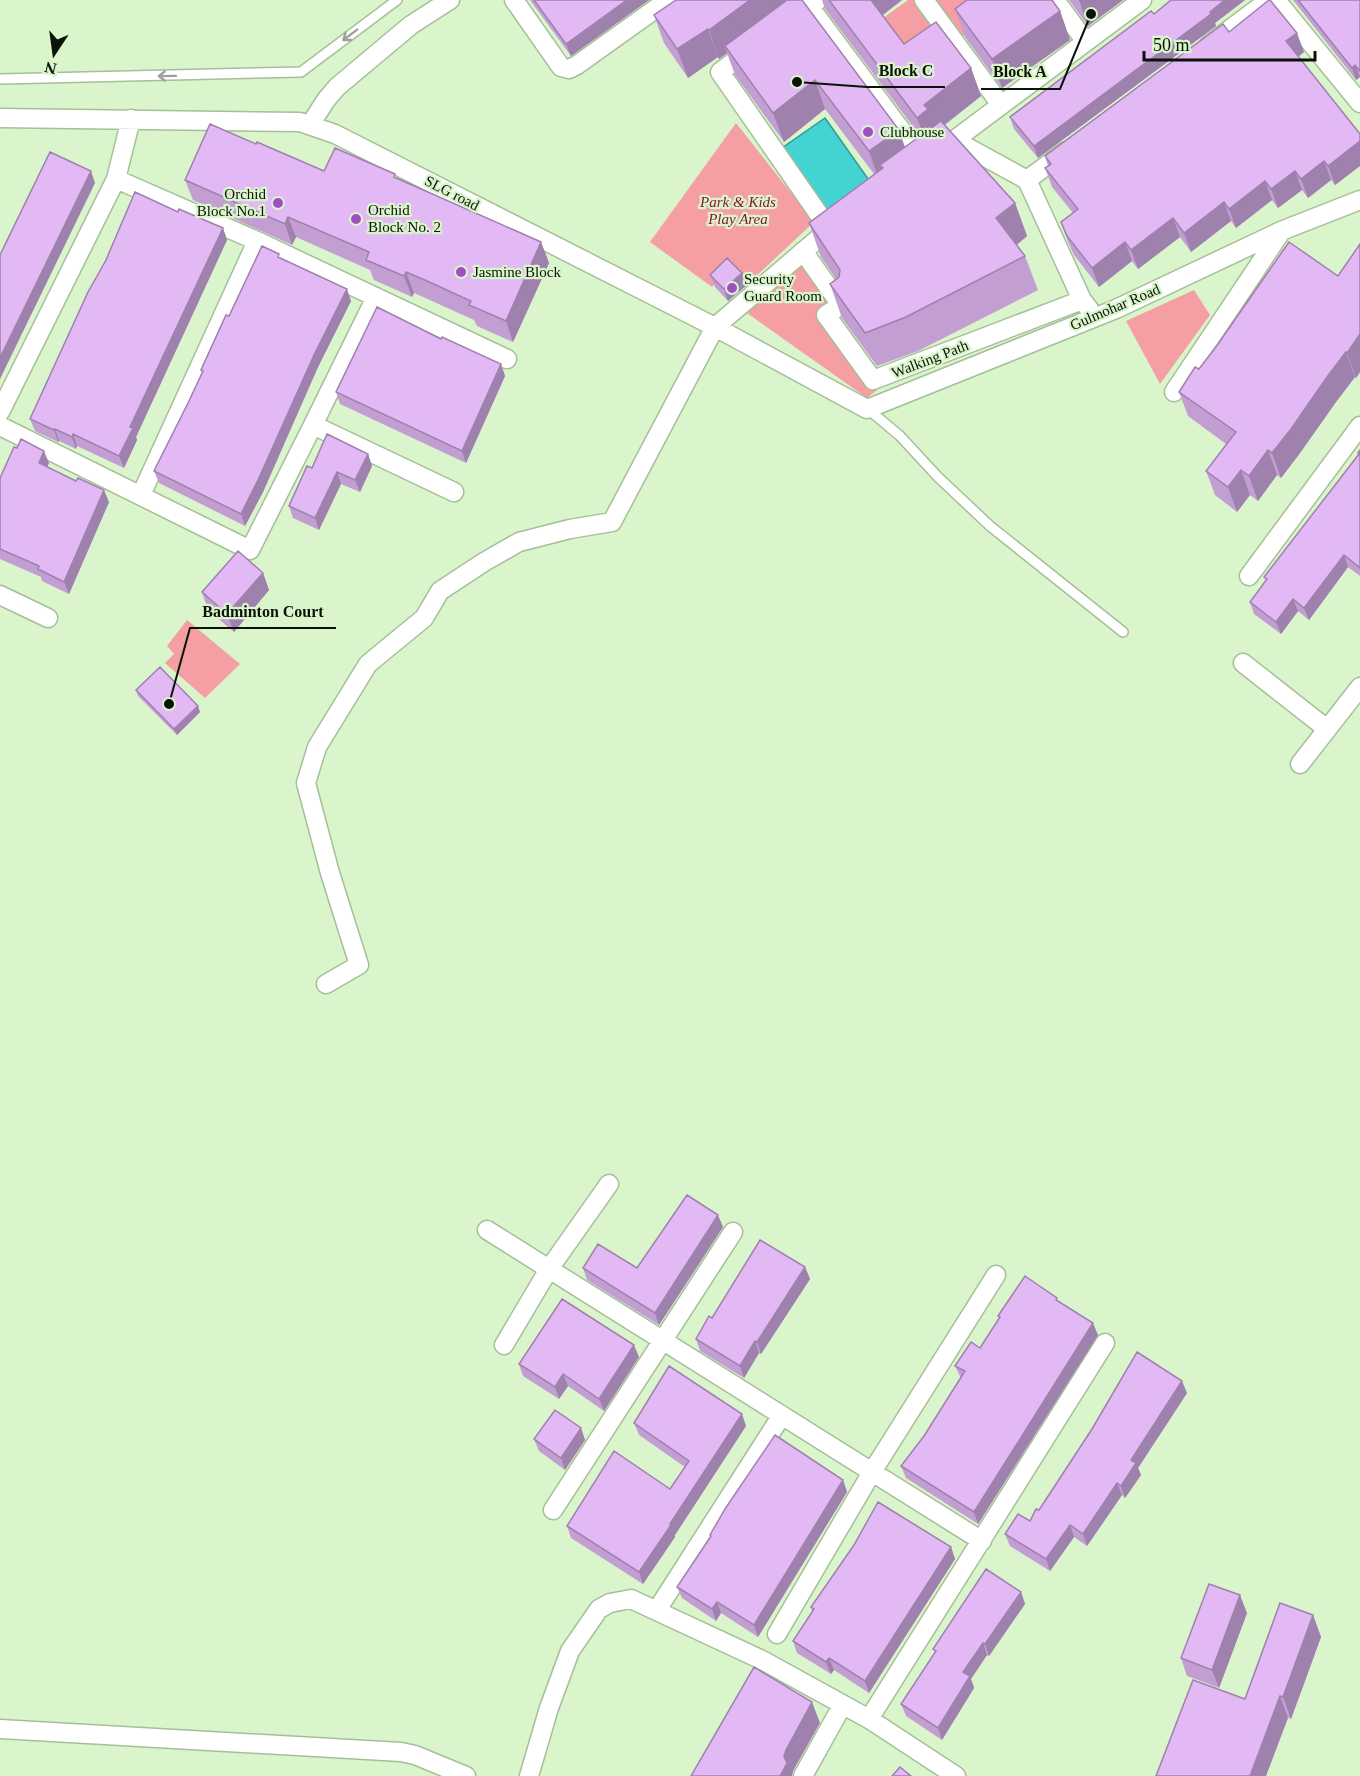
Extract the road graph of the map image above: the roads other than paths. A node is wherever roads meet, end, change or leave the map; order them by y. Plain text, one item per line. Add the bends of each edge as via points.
1 (397, 0) edge
2 (450, 0) edge
3 (514, 0) edge
4 (668, 0) edge
5 (924, 0) edge
6 (1055, 0) edge
7 (1142, 0) edge
8 (1269, 0) edge
9 (1276, 0) edge
10 (813, 3) edge
11 (1086, 42) junction
12 (1194, 56) edge
13 (0, 79) edge
14 (1358, 95) edge
15 (1001, 105) junction
16 (0, 118) edge
17 (131, 119) junction
18 (310, 125) junction
19 (1083, 139) edge
20 (954, 140) junction
21 (116, 179) junction
22 (1027, 180) junction
23 (1360, 200) edge
24 (847, 216) edge
25 (829, 229) junction
26 (1281, 231) junction
27 (257, 241) junction
28 (803, 251) junction
29 (376, 297) junction
30 (1082, 300) junction
31 (1094, 317) junction
32 (715, 327) junction
33 (507, 359) dead end
34 (1174, 392) dead end
35 (867, 409) junction
36 (0, 412) edge
37 (313, 425) junction
38 (0, 426) edge
39 (1360, 426) edge
40 (454, 492) dead end
41 (141, 495) junction
42 (1250, 576) dead end
43 (0, 595) edge
44 (48, 618) dead end
45 (1123, 632) dead end
46 (1243, 663) dead end
47 (1360, 687) edge
48 (1327, 729) junction
49 (1300, 764) dead end
50 (326, 984) dead end
51 (609, 1184) dead end
52 (487, 1230) dead end
53 (733, 1232) dead end
54 (549, 1269) junction
55 (996, 1275) dead end
56 (662, 1340) junction
57 (1105, 1342) dead end
58 (504, 1346) dead end
59 (782, 1415) junction
60 (872, 1472) junction
61 (553, 1510) dead end
62 (982, 1541) junction
63 (657, 1610) junction
64 (777, 1634) dead end
65 (842, 1706) junction
66 (869, 1719) junction
67 (0, 1729) edge
68 (466, 1776) edge
69 (529, 1776) edge
70 (803, 1776) edge
71 (956, 1776) edge

1 -> 13 lane via 301,72
2 - 18 street via 411,25 338,87
3 - 4 street via 561,67 569,69
5 - 15 street
6 - 11 street
7 - 11 street
8 - 12 street
9 - 14 street
10 - 20 street via 918,167
10 - 25 street via 720,72
11 - 15 street
15 - 20 street
16 - 17 street, SLG road
17 - 18 street, SLG road
17 - 21 street
18 - 32 street, SLG road via 335,134
19 - 22 street
20 - 22 street
21 - 27 street
21 - 36 street
22 - 30 street
23 - 26 street, Gulmohar Road
24 - 25 street
25 - 28 street
26 - 31 street, Gulmohar Road
26 - 34 street
27 - 29 street
27 - 41 street
28 - 30 street, Walking Path via 841,305 826,315 873,380
28 - 32 street
29 - 33 street
29 - 37 street
30 - 31 street
31 - 35 street, Gulmohar Road
32 - 35 street, SLG road
32 - 50 street via 612,522 519,542 440,591 424,618 368,664 317,747 306,783 359,965
35 - 45 lane via 900,435 990,526
37 - 40 street
37 - 41 street via 250,550
38 - 41 street
39 - 42 street
43 - 44 street
46 - 48 street
47 - 48 street
48 - 49 street
51 - 54 street
52 - 54 street
53 - 56 street
54 - 56 street
54 - 58 street
55 - 60 street
56 - 59 street
56 - 61 street
57 - 62 street
59 - 60 street
59 - 63 street
60 - 62 street
60 - 64 street
62 - 66 street
63 - 65 street via 762,1660
63 - 69 street via 631,1599 610,1603 599,1610 570,1651
65 - 66 street
65 - 70 street
66 - 71 street
67 - 68 street via 401,1752

